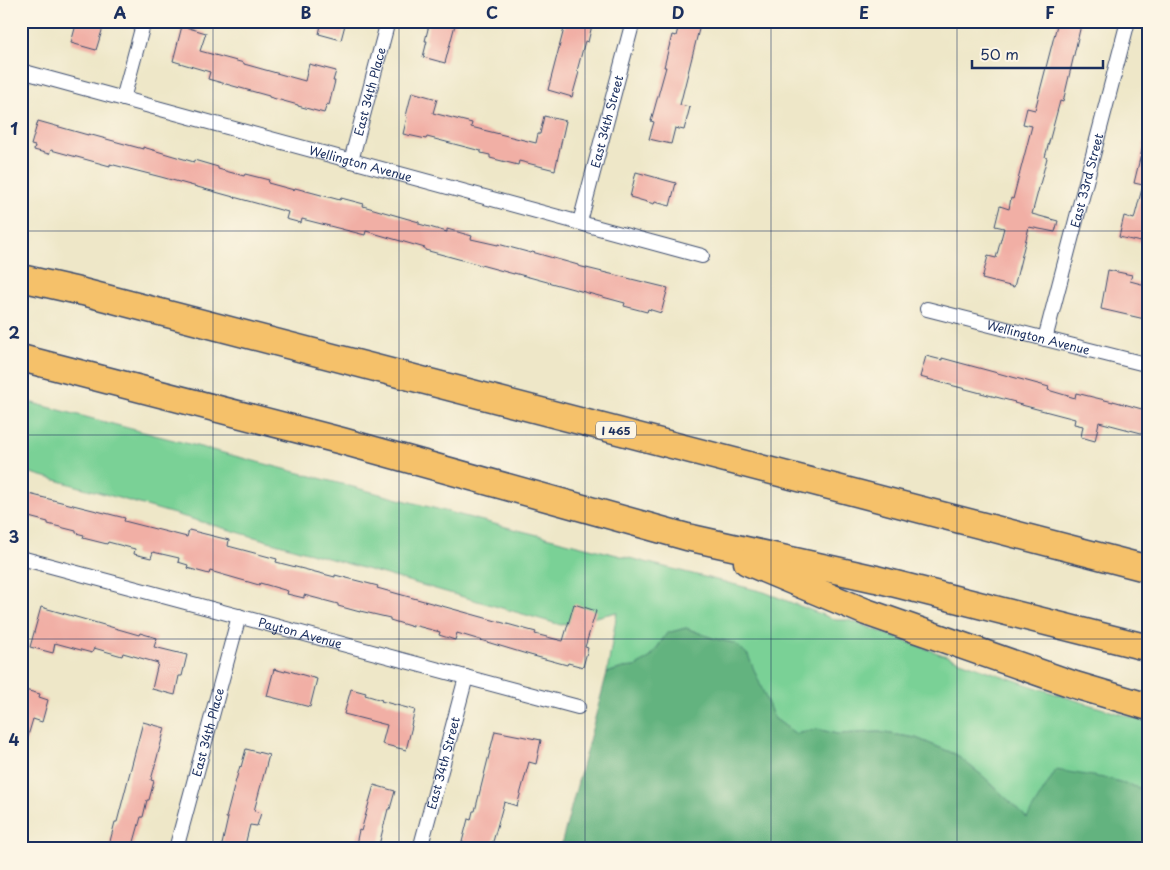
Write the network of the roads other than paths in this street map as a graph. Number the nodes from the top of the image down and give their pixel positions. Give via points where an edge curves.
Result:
1 (144, 21) edge
2 (388, 21) edge
3 (633, 21) edge
4 (1128, 21) edge
5 (21, 71) edge
6 (123, 99) junction
7 (351, 161) junction
8 (580, 222) junction
9 (702, 256) dead end
10 (21, 278) edge
11 (927, 309) dead end
12 (1045, 339) junction
13 (21, 358) edge
14 (1149, 365) edge
15 (687, 537) junction
16 (21, 558) edge
17 (1149, 569) edge
18 (239, 616) junction
19 (1149, 648) edge
20 (466, 677) junction
21 (578, 707) dead end
22 (1149, 707) edge
23 (176, 849) edge
24 (420, 849) edge

1 - 6 street
2 - 7 street, East 34th Place
3 - 8 street, East 34th Street
4 - 12 street, East 33rd Street
5 - 6 street, Wellington Avenue
6 - 7 street, Wellington Avenue
7 - 8 street, Wellington Avenue
8 - 9 street, Wellington Avenue
10 - 17 highway, I 465
11 - 12 street, Wellington Avenue
12 - 14 street, Wellington Avenue
13 - 15 highway via 342,441
15 - 19 highway via 876,579
15 - 22 highway via 866,612 1075,685
16 - 18 street, Payton Avenue
18 - 20 street, Payton Avenue
18 - 23 street, East 34th Place
20 - 21 street, Payton Avenue
20 - 24 street, East 34th Street

